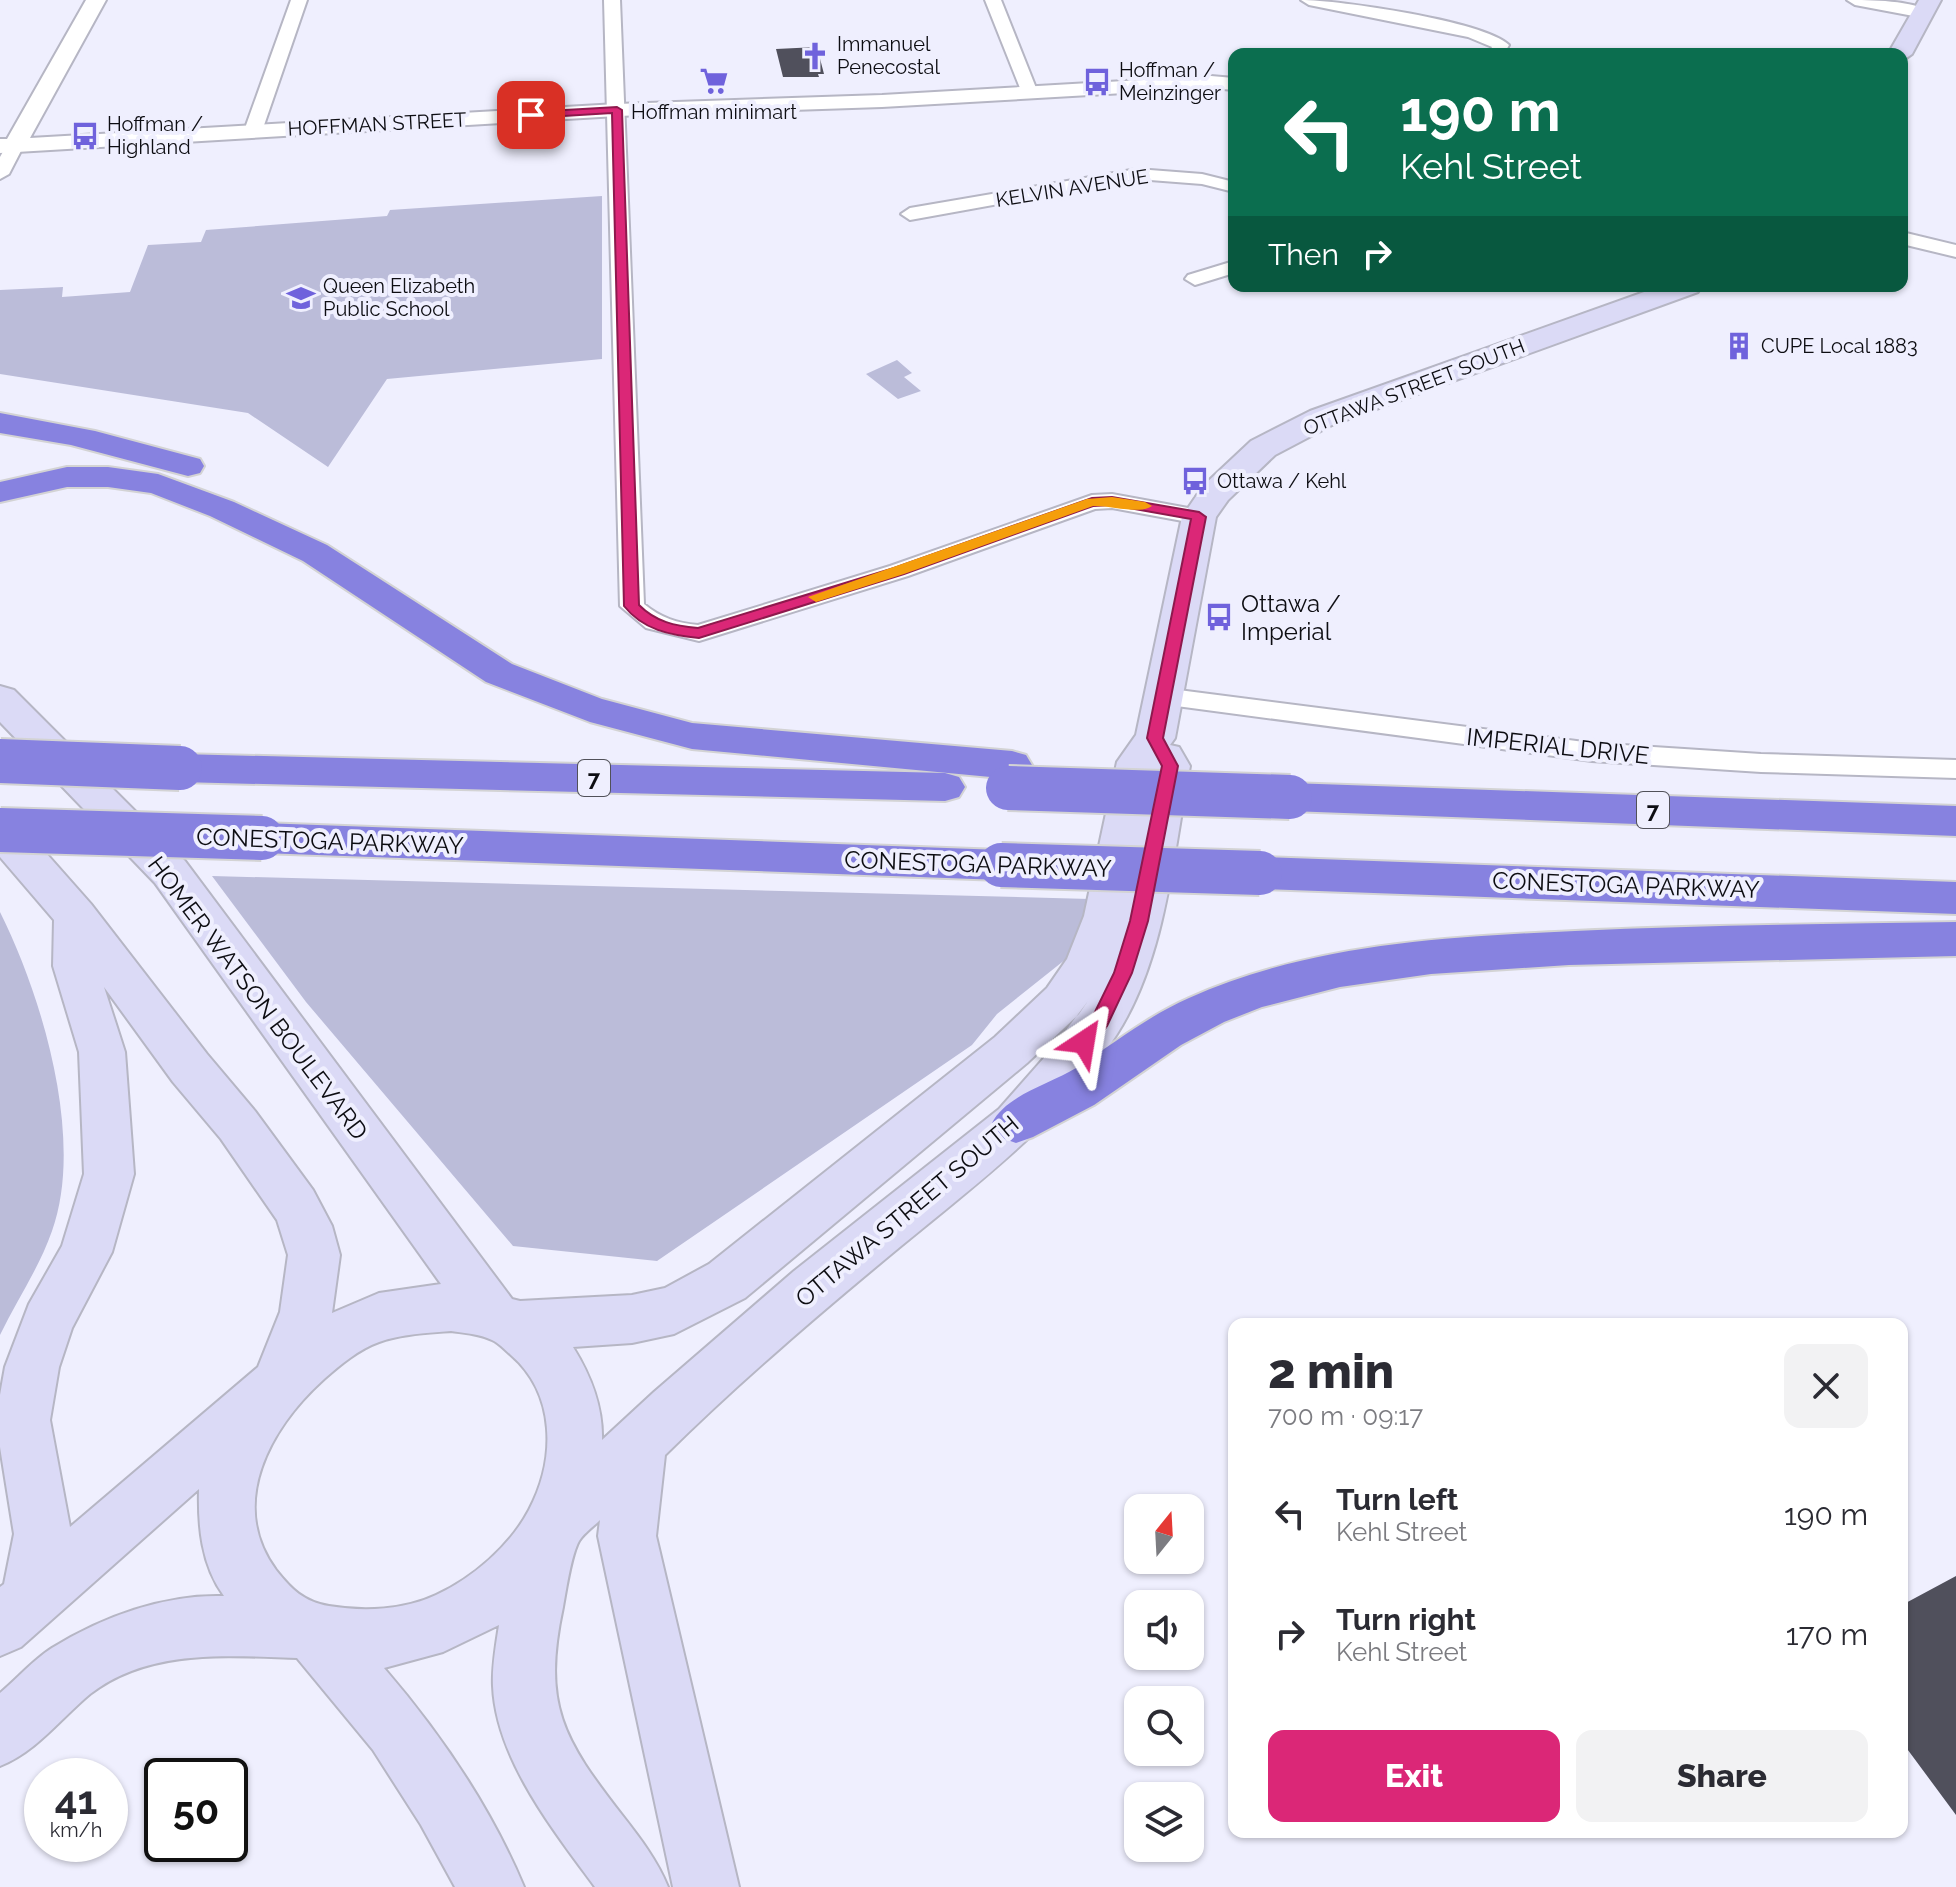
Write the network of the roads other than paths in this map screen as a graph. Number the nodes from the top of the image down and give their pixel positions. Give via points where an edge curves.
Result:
1 (96, 0) edge
2 (299, 0) edge
3 (612, 0) edge
4 (993, 0) edge
5 (1309, 0) edge
6 (1855, 0) edge
7 (1927, 6) edge
8 (1499, 48) edge
9 (1903, 48) edge
10 (1228, 83) edge
11 (1030, 93) junction
12 (617, 110) junction
13 (253, 131) junction
14 (8, 146) edge
15 (0, 174) edge
16 (1228, 186) edge
17 (910, 214) dead end
18 (1908, 239) edge
19 (1956, 251) edge
20 (1228, 269) edge
21 (1195, 279) dead end
22 (1671, 292) edge
23 (0, 423) edge
24 (0, 492) edge
25 (1199, 517) junction
26 (315, 553) junction
27 (0, 699) edge
28 (1159, 718) junction
29 (0, 761) edge
30 (1956, 769) edge
31 (1010, 776) junction
32 (1956, 821) edge
33 (0, 830) edge
34 (96, 833) junction
35 (0, 847) edge
36 (1956, 898) edge
37 (76, 916) junction
38 (1956, 939) edge
39 (1016, 1123) junction
40 (505, 1321) junction
41 (278, 1384) junction
42 (639, 1443) junction
43 (553, 1526) junction
44 (15, 1613) edge
45 (307, 1631) junction
46 (0, 1735) edge
47 (491, 1887) edge
48 (635, 1887) edge
49 (706, 1887) edge

1 - 14 street
2 - 13 street
3 - 12 street
4 - 11 street
5 - 8 street via 1472,33
6 - 7 street
7 - 9 main road
10 - 11 street, HOFFMAN STREET
11 - 12 street, HOFFMAN STREET
12 - 13 street, HOFFMAN STREET
12 - 25 street via 632,606 644,619 672,631 699,633 899,571 1092,502
13 - 14 street, HOFFMAN STREET
14 - 15 street
16 - 17 street, KELVIN AVENUE via 1137,174
18 - 19 street
20 - 21 street
22 - 25 main road, OTTAWA STREET SOUTH via 1321,418 1263,448 1221,486
23 - 26 highway via 125,447 189,467 274,516
24 - 26 highway via 67,477 158,484
25 - 28 main road, OTTAWA STREET SOUTH
26 - 31 highway via 499,673 590,709 692,736
27 - 40 main road, HOMER WATSON BOULEVARD via 170,872
28 - 30 street, IMPERIAL DRIVE via 1761,763
28 - 39 main road, OTTAWA STREET SOUTH via 1170,766 1139,921 1123,973 1101,1021
28 - 40 main road, OTTAWA STREET SOUTH via 1137,762 1106,916 1087,966 1063,1001 1011,1050 727,1281 674,1310 632,1319
29 - 31 highway, 7, bridge via 180,768
31 - 32 highway, 7, bridge via 1284,789 1351,799
33 - 34 highway, CONESTOGA PARKWAY, bridge
33 - 37 main road
34 - 35 highway, bridge
34 - 36 highway, CONESTOGA PARKWAY, bridge
37 - 41 main road via 238,1125 307,1226 314,1255 306,1312
37 - 44 main road via 75,966 102,1052 109,1174 86,1252 48,1321 32,1367 23,1420 43,1534
38 - 39 highway via 1518,950 1405,958 1322,973 1206,1010
39 - 42 main road, OTTAWA STREET SOUTH via 812,1288
40 - 41 main road via 451,1307 405,1311 359,1325 316,1350
40 - 43 main road via 548,1352 569,1387 578,1431 573,1478
41 - 44 main road
41 - 45 main road via 253,1418 236,1455 226,1524 233,1556 248,1586 269,1609
42 - 43 main road, OTTAWA STREET SOUTH
42 - 49 main road via 627,1536
43 - 45 main road via 529,1561 496,1592 437,1626 372,1641
43 - 48 main road via 526,1636 525,1702 546,1760
45 - 46 main road via 203,1625 127,1641 71,1671
45 - 47 main road via 395,1728

